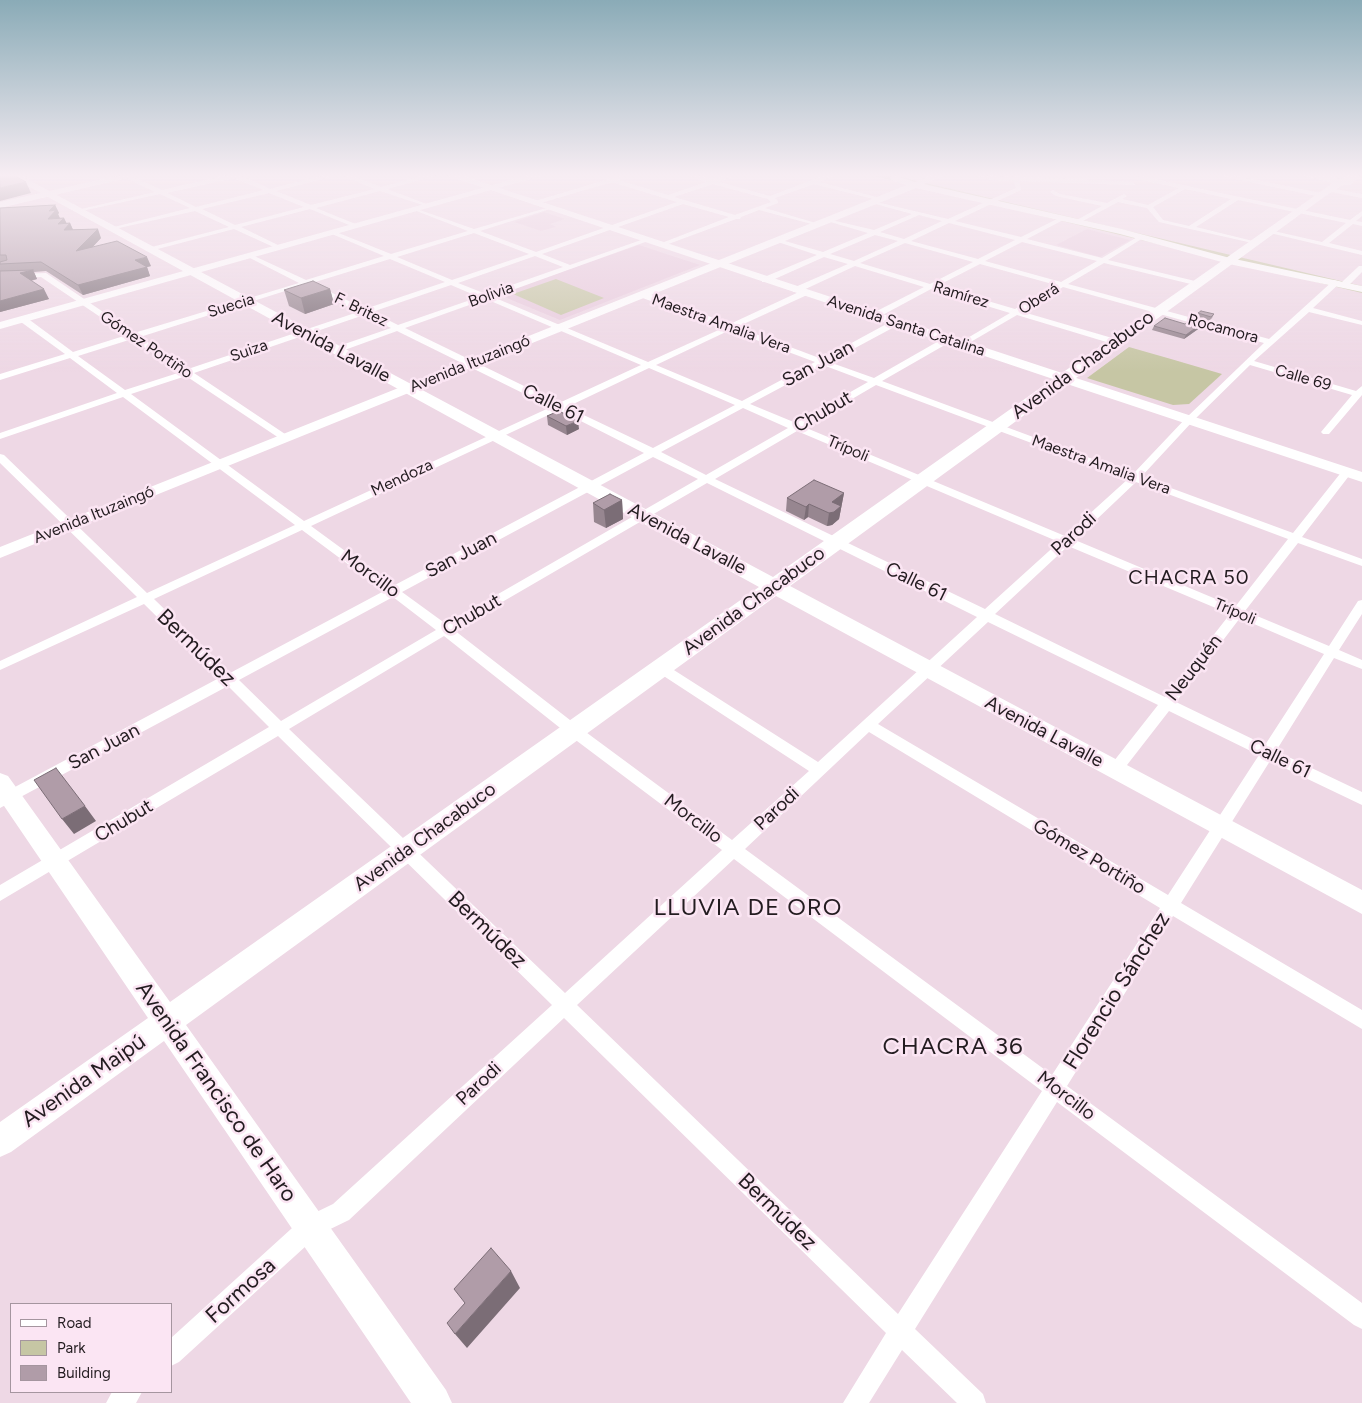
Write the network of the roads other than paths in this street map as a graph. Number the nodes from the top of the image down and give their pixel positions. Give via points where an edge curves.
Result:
1 (133, 240) edge
2 (186, 240) edge
3 (264, 240) edge
4 (307, 240) edge
5 (352, 240) edge
6 (442, 240) edge
7 (500, 240) edge
8 (574, 240) edge
9 (645, 240) edge
10 (647, 240) edge
11 (674, 240) edge
12 (777, 240) edge
13 (780, 240) edge
14 (856, 240) edge
15 (1021, 240) edge
16 (1024, 240) edge
17 (1135, 240) edge
18 (1155, 240) edge
19 (1248, 240) edge
20 (1308, 240) edge
21 (1328, 240) edge
22 (904, 241) joint
23 (1255, 242) joint
24 (1324, 244) junction
25 (661, 245) junction
26 (280, 248) junction
27 (150, 250) junction
28 (1362, 253) edge
29 (536, 254) junction
30 (824, 254) junction
31 (250, 256) junction
32 (390, 256) junction
33 (1231, 259) junction
34 (1102, 260) junction
35 (979, 262) junction
36 (854, 263) junction
37 (718, 264) junction
38 (570, 267) junction
39 (1362, 268) edge
40 (192, 272) junction
41 (0, 277) edge
42 (765, 280) junction
43 (452, 282) junction
44 (305, 283) junction
45 (1196, 284) junction
46 (1341, 284) junction
47 (1062, 285) junction
48 (932, 286) junction
49 (1362, 289) edge
50 (800, 291) junction
51 (643, 295) junction
52 (485, 296) junction
53 (246, 301) junction
54 (84, 303) junction
55 (1307, 309) junction
56 (1158, 311) junction
57 (365, 312) junction
58 (1017, 312) junction
59 (874, 316) junction
60 (24, 320) junction
61 (896, 323) junction
62 (1362, 323) edge
63 (0, 326) edge
64 (729, 327) junction
65 (397, 328) junction
66 (560, 328) junction
67 (304, 332) junction
68 (133, 336) junction
69 (948, 340) junction
70 (1116, 342) junction
71 (1270, 342) junction
72 (962, 345) junction
73 (336, 350) junction
74 (72, 355) junction
75 (823, 362) junction
76 (1248, 362) junction
77 (471, 364) junction
78 (647, 365) junction
79 (187, 373) junction
80 (0, 377) edge
81 (1064, 378) junction
82 (875, 381) junction
83 (408, 389) junction
84 (124, 394) junction
85 (1358, 396) edge
86 (742, 405) junction
87 (557, 406) junction
88 (1189, 420) junction
89 (796, 427) junction
90 (997, 427) junction
91 (1326, 432) dead end
92 (494, 435) junction
93 (0, 436) edge
94 (286, 438) junction
95 (653, 453) junction
96 (0, 457) edge
97 (221, 465) junction
98 (1347, 472) junction
99 (1362, 477) edge
100 (1135, 478) junction
101 (706, 479) junction
102 (922, 480) junction
103 (589, 486) junction
104 (642, 515) junction
105 (70, 525) junction
106 (302, 525) junction
107 (1296, 538) junction
108 (1067, 541) junction
109 (836, 542) junction
110 (0, 553) edge
111 (1362, 563) edge
112 (774, 586) junction
113 (393, 592) junction
114 (145, 598) junction
115 (1362, 604) edge
116 (1237, 613) junction
117 (986, 616) junction
118 (446, 630) junction
119 (1331, 652) junction
120 (1362, 665) edge
121 (0, 666) edge
122 (661, 668) junction
123 (928, 669) junction
124 (230, 680) junction
125 (1166, 704) junction
126 (868, 725) junction
127 (279, 728) junction
128 (574, 730) junction
129 (1268, 753) junction
130 (819, 770) junction
131 (1115, 770) junction
132 (3, 793) edge
133 (1362, 799) edge
134 (1221, 827) junction
135 (734, 849) junction
136 (406, 851) junction
137 (55, 862) junction
138 (0, 894) edge
139 (1362, 904) edge
140 (1171, 906) junction
141 (565, 1006) junction
142 (1362, 1020) edge
143 (168, 1022) junction
144 (1055, 1088) junction
145 (0, 1141) edge
146 (310, 1227) junction
147 (1362, 1317) edge
148 (900, 1332) junction
149 (172, 1353) edge
150 (129, 1393) edge
151 (118, 1403) edge
152 (433, 1403) edge
153 (855, 1403) edge
154 (974, 1403) edge

1 - 27 main road, Avenida Lavalle
2 - 27 street
3 - 26 street
4 - 26 main road
5 - 32 street, Trípoli
6 - 32 street, Suecia
7 - 29 street
8 - 29 street, Suiza
9 - 38 street, Bolivia
10 - 25 main road, Avenida Santa Catalina
11 - 25 street
12 - 37 main road, Avenida Ituzaingó
13 - 30 street, Ramírez
14 - 30 street
15 - 35 street
16 - 34 street
17 - 34 street, Oberá
18 - 33 main road
19 - 23 street
20 - 24 street
21 - 24 street
22 - 35 street, Rocamora
22 - 36 street, Mendoza
23 - 33 main road, Avenida Chacabuco
24 - 28 street
25 - 37 main road, Avenida Santa Catalina
26 - 31 main road
27 - 40 main road, Avenida Lavalle
29 - 38 street
29 - 43 street, Suiza
30 - 36 street, Ramírez
30 - 42 street
31 - 40 main road
31 - 44 street, F. Britez
32 - 43 street, Trípoli
32 - 44 street, Suecia
33 - 45 main road, Avenida Chacabuco
33 - 46 main road
34 - 45 street
34 - 47 street, Oberá
35 - 47 street, Rocamora
35 - 48 street
36 - 48 street, Ramírez
36 - 50 street, Mendoza
37 - 42 main road, Avenida Santa Catalina
37 - 51 main road, Avenida Ituzaingó
38 - 52 street, Bolivia
39 - 46 street
40 - 53 main road, Avenida Lavalle
40 - 54 main road
41 - 54 street, Gómez Portiño via 43,275
42 - 50 main road, Avenida Santa Catalina
43 - 52 street, Trípoli
43 - 57 street, Suiza
44 - 53 street, Suecia
44 - 57 street, F. Britez
45 - 56 main road, Avenida Chacabuco
46 - 49 main road
46 - 55 street, Parodi
47 - 56 street, Rocamora
47 - 58 street, Oberá
48 - 58 street, Ramírez
48 - 59 street
50 - 59 main road, Avenida Santa Catalina
50 - 64 street, Mendoza
51 - 64 street, Maestra Amalia Vera
51 - 66 main road, Avenida Ituzaingó
52 - 65 street, Bolivia
52 - 66 street, Trípoli
53 - 67 main road, Avenida Lavalle
53 - 68 street, Suecia
54 - 60 main road
54 - 68 street, Gómez Portiño
55 - 62 street
55 - 71 street, Parodi
56 - 70 main road, Avenida Chacabuco
56 - 71 street, Rocamora
57 - 65 street, F. Britez
57 - 67 street, Suiza
58 - 70 street, Ramírez
58 - 72 street, Oberá
59 - 61 main road, Avenida Santa Catalina
60 - 63 main road
60 - 74 street, Morcillo
61 - 69 main road, Avenida Santa Catalina
61 - 75 street, San Juan
64 - 75 street, Maestra Amalia Vera
64 - 78 street, Mendoza
65 - 73 street, Bolivia
65 - 77 street, F. Britez
66 - 77 main road, Avenida Ituzaingó
66 - 78 street, Trípoli
67 - 73 main road, Avenida Lavalle
67 - 79 street, Suiza
68 - 74 street, Suecia
68 - 79 street, Gómez Portiño
69 - 72 main road, Avenida Santa Catalina
69 - 82 street, Chubut
70 - 81 main road, Avenida Chacabuco
71 - 76 street, Parodi
72 - 81 main road, Avenida Santa Catalina
73 - 83 main road, Avenida Lavalle
74 - 80 street, Suecia
74 - 84 street, Morcillo
75 - 82 street, Maestra Amalia Vera
75 - 86 street, San Juan
76 - 85 street, Calle 69
76 - 88 street, Parodi
77 - 83 main road, Avenida Ituzaingó
77 - 87 street, Calle 61
78 - 86 street, Trípoli
78 - 87 street, Mendoza
79 - 84 street, Suiza
79 - 94 street, Gómez Portiño
81 - 88 main road, Avenida Santa Catalina
81 - 90 main road, Avenida Chacabuco
82 - 89 street, Chubut
82 - 90 street, Maestra Amalia Vera
83 - 92 main road, Avenida Lavalle
83 - 94 main road, Avenida Ituzaingó
84 - 93 street, Suiza
84 - 97 street, Morcillo
85 - 91 street
86 - 89 street, Trípoli
86 - 95 street, San Juan
87 - 92 street, Mendoza
87 - 95 street, Calle 61
88 - 98 main road, Avenida Santa Catalina
88 - 100 street, Parodi
89 - 101 street, Chubut
89 - 102 street, Trípoli
90 - 100 street, Maestra Amalia Vera
90 - 102 main road, Avenida Chacabuco
92 - 103 main road, Avenida Lavalle
92 - 106 street, Mendoza
94 - 97 main road, Avenida Ituzaingó
95 - 101 street, Calle 61
95 - 103 street, San Juan
96 - 105 street, Bermúdez
97 - 105 main road, Avenida Ituzaingó
97 - 106 street, Morcillo
98 - 99 main road, Avenida Santa Catalina
98 - 107 street, Neuquén
100 - 107 street, Maestra Amalia Vera
100 - 108 street, Parodi
101 - 104 street, Chubut
101 - 109 street, Calle 61
102 - 108 street, Trípoli
102 - 109 main road, Avenida Chacabuco
103 - 104 main road, Avenida Lavalle
103 - 113 street, San Juan
104 - 112 main road, Avenida Lavalle
104 - 118 street, Chubut
105 - 110 main road, Avenida Ituzaingó
105 - 114 street, Bermúdez
106 - 113 street, Morcillo
106 - 114 street, Mendoza
107 - 111 street, Maestra Amalia Vera
107 - 116 street, Neuquén
108 - 116 street, Trípoli
108 - 117 street, Parodi
109 - 112 main road, Avenida Chacabuco
109 - 117 street, Calle 61
112 - 122 main road, Avenida Chacabuco
112 - 123 main road, Avenida Lavalle
113 - 118 street, Morcillo
113 - 124 street, San Juan
114 - 121 street, Mendoza
114 - 124 street, Bermúdez
115 - 119 street, Florencio Sánchez
116 - 119 street, Trípoli
116 - 125 street, Neuquén
117 - 123 street, Parodi
117 - 125 street, Calle 61
118 - 127 street, Chubut
118 - 128 street, Morcillo
119 - 120 street, Trípoli
119 - 129 street, Florencio Sánchez
122 - 128 main road, Avenida Chacabuco
122 - 130 street
123 - 126 street, Parodi
123 - 131 main road, Avenida Lavalle
124 - 127 street, Bermúdez
124 - 132 street, San Juan
125 - 129 street, Calle 61
125 - 131 street, Neuquén
126 - 130 street, Parodi
126 - 140 street, Gómez Portiño
127 - 136 street, Bermúdez
127 - 137 street, Chubut
128 - 135 street, Morcillo
128 - 136 main road, Avenida Chacabuco
129 - 133 street, Calle 61
129 - 134 street, Florencio Sánchez
130 - 135 street, Parodi
131 - 134 main road, Avenida Lavalle
132 - 137 main road, Avenida Francisco de Haro
134 - 139 main road, Avenida Lavalle
134 - 140 street, Florencio Sánchez
135 - 141 street, Parodi
135 - 144 street, Morcillo
136 - 141 street, Bermúdez
136 - 143 main road, Avenida Chacabuco
137 - 138 street, Chubut
137 - 143 main road, Avenida Francisco de Haro
140 - 142 street, Gómez Portiño
140 - 144 street, Florencio Sánchez
141 - 146 street, Parodi via 341,1212
141 - 148 street, Bermúdez
143 - 145 main road, Avenida Maipú
143 - 146 main road, Avenida Francisco de Haro
144 - 147 street, Morcillo
144 - 148 street, Florencio Sánchez
146 - 149 street, Formosa
146 - 152 main road, Avenida Francisco de Haro
148 - 153 street, Florencio Sánchez
148 - 154 street, Bermúdez
150 - 151 street

